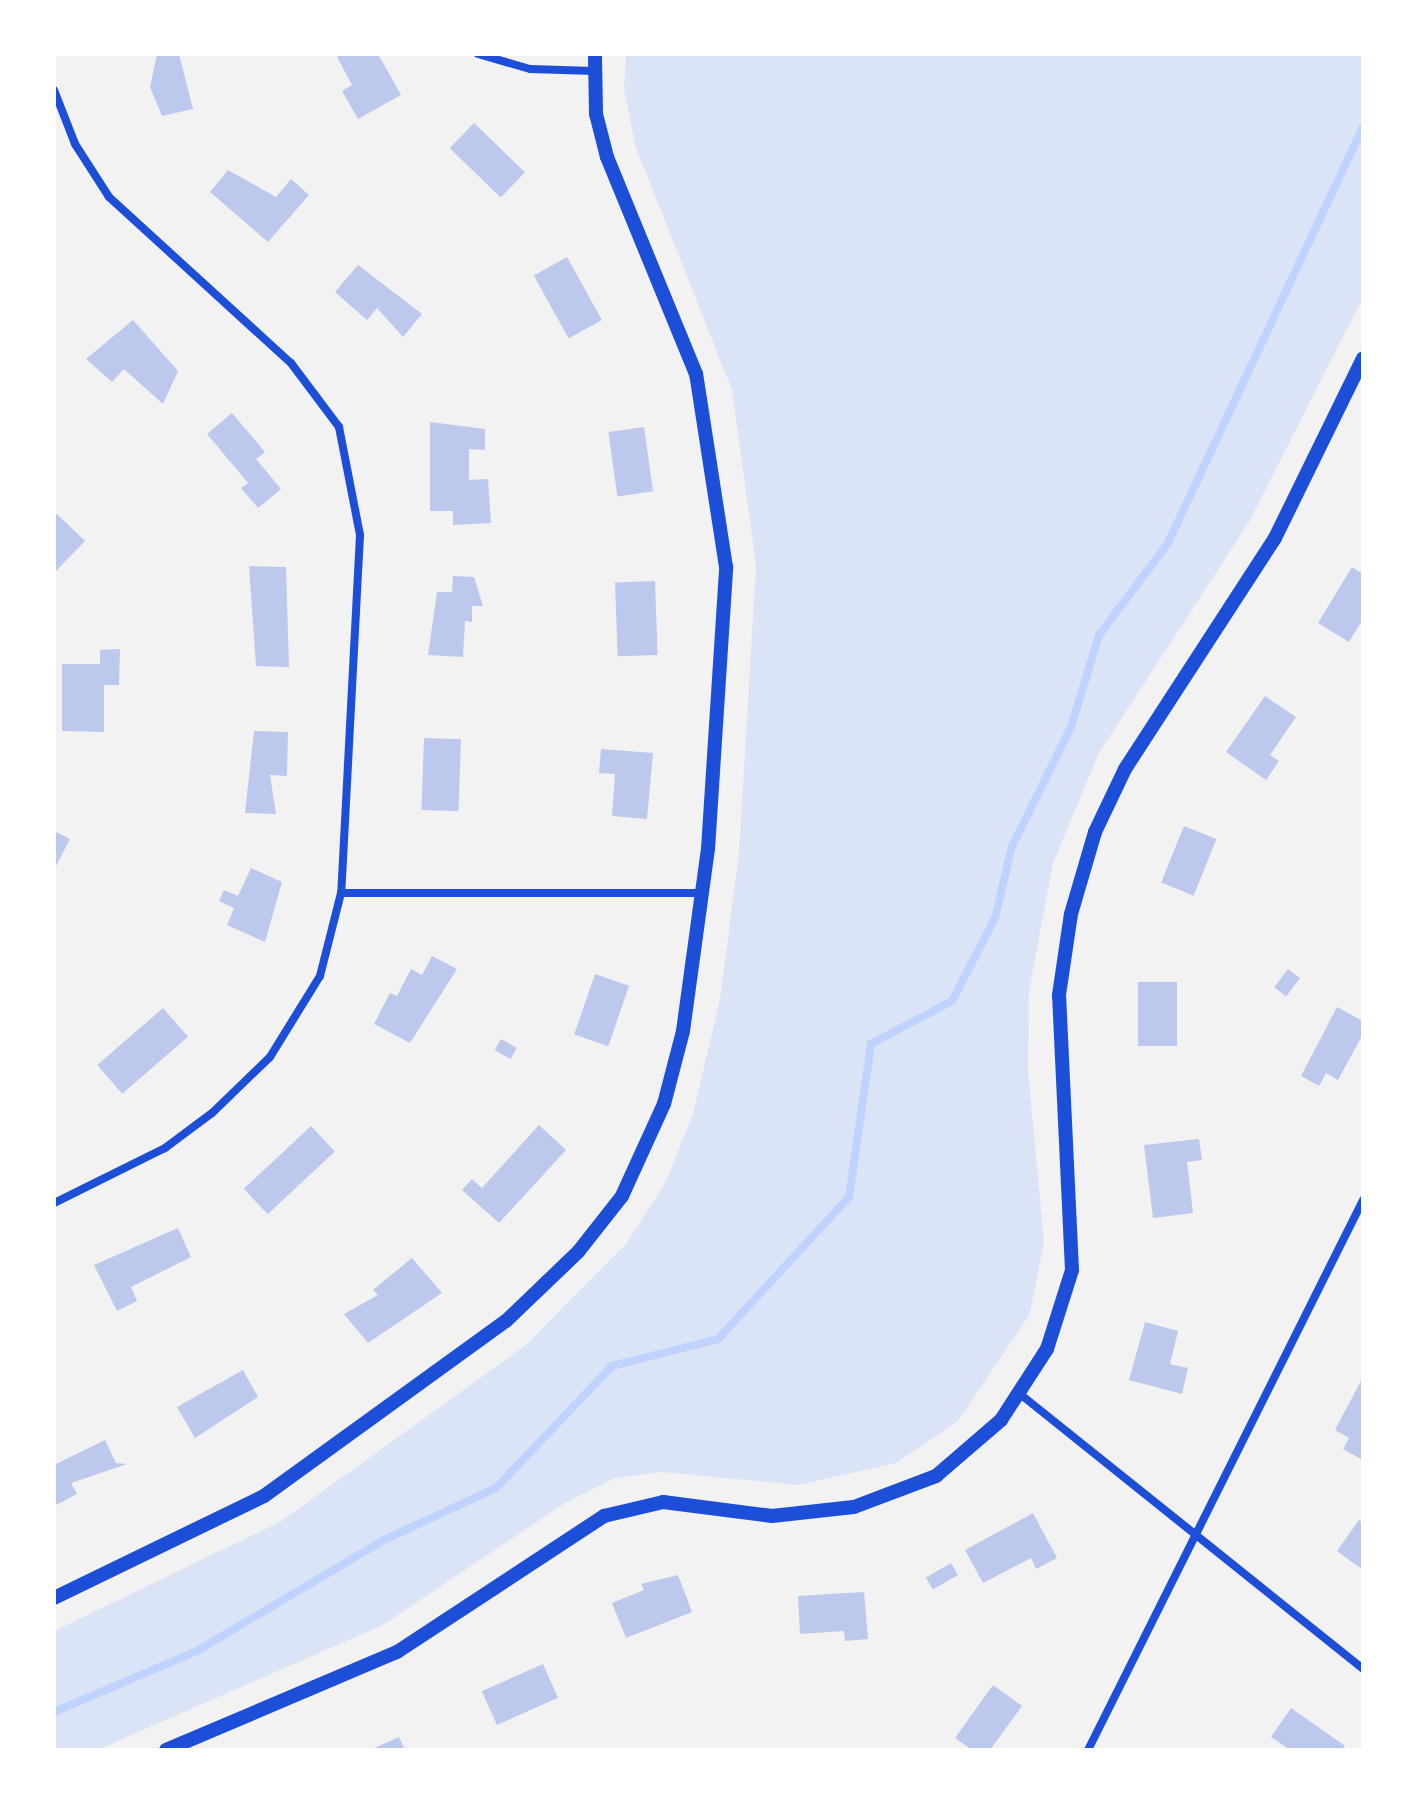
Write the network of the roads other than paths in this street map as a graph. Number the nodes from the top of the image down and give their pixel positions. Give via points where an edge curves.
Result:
1 (478, 54) edge
2 (595, 54) edge
3 (594, 71) junction
4 (54, 90) edge
5 (57, 109) edge
6 (1363, 358) edge
7 (341, 893) junction
8 (702, 893) junction
9 (1363, 1200) edge
10 (54, 1203) edge
11 (1020, 1394) junction
12 (1193, 1536) junction
13 (54, 1598) edge
14 (1363, 1669) edge
15 (166, 1750) edge
16 (1088, 1750) edge

1 - 3 street via 530,69
2 - 3 street
3 - 8 street via 596,114 616,183 696,374 721,518 720,730
4 - 5 street
5 - 7 street via 109,197 291,363 339,427 360,535
6 - 11 street via 1275,538 1125,769 1087,858 1064,957 1058,1020 1072,1270 1058,1325
7 - 8 street
7 - 10 street via 320,976 270,1057 165,1148
8 - 13 street via 683,1031 664,1104 622,1196 578,1252 506,1321 339,1448 225,1518
9 - 12 street
11 - 12 street
11 - 15 street via 958,1462 882,1500 772,1516 663,1502 604,1516 409,1645
12 - 14 street
12 - 16 street

